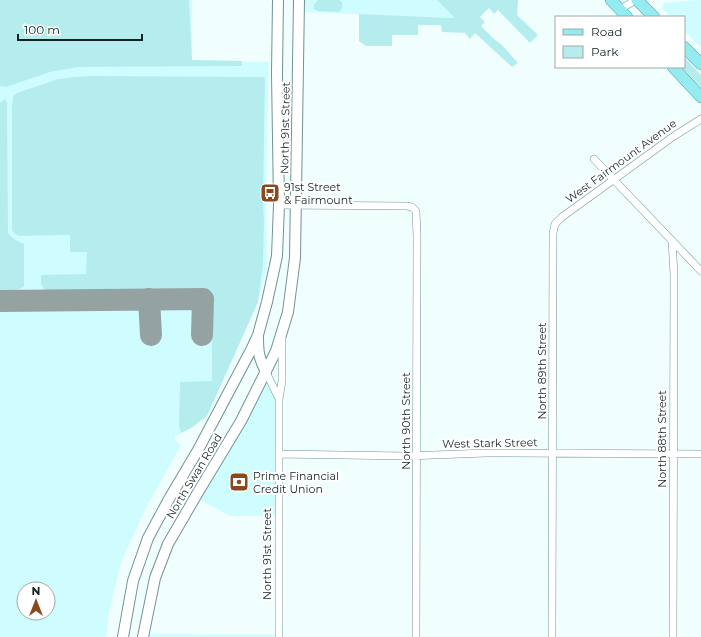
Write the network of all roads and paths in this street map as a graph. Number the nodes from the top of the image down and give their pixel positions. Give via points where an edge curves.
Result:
1 (278, 0) edge
2 (299, 0) edge
3 (611, 0) edge
4 (636, 0) edge
5 (624, 13) edge
6 (653, 16) edge
7 (685, 48) edge
8 (701, 64) edge
9 (674, 68) edge
10 (701, 97) edge
11 (701, 118) edge
12 (594, 159) dead end
13 (614, 180) junction
14 (279, 205) junction
15 (296, 205) junction
16 (555, 224) joint
17 (672, 241) junction
18 (701, 271) edge
19 (282, 332) junction
20 (258, 335) junction
21 (266, 372) junction
22 (279, 399) junction
23 (553, 453) junction
24 (279, 454) junction
25 (673, 454) junction
26 (701, 454) edge
27 (417, 455) junction
28 (123, 637) edge
29 (143, 637) edge
30 (278, 637) edge
31 (416, 637) edge
32 (552, 637) edge
33 (673, 637) edge

1 - 14 main road, North 91st Street
2 - 15 main road, North 91st Street
3 - 5 main road
4 - 5 street
4 - 6 main road
7 - 8 main road
9 - 10 main road
11 - 13 street, West Fairmount Avenue
12 - 13 street
13 - 16 street, West Fairmount Avenue
13 - 17 street
14 - 15 street
14 - 20 main road, North 91st Street via 277,256
15 - 19 main road, North 91st Street via 295,258 288,312
15 - 27 street, North 90th Street via 407,206 416,211
16 - 23 street, North 89th Street
17 - 18 street
17 - 25 street, North 88th Street
19 - 21 main road, North Swan Road
19 - 22 street, North 91st Street via 282,381
20 - 21 main road via 260,360
20 - 28 main road, North Swan Road via 198,450 148,538 133,581
21 - 22 street, North 91st Street
21 - 29 main road, North Swan Road via 241,421 168,544 155,578
22 - 24 street, North 91st Street
23 - 25 street, West Stark Street
23 - 27 street, West Stark Street
23 - 32 street, North 89th Street
24 - 27 street, West Stark Street
24 - 30 street, North 91st Street
25 - 26 street, West Stark Street
25 - 33 street, North 88th Street
27 - 31 street, North 90th Street

